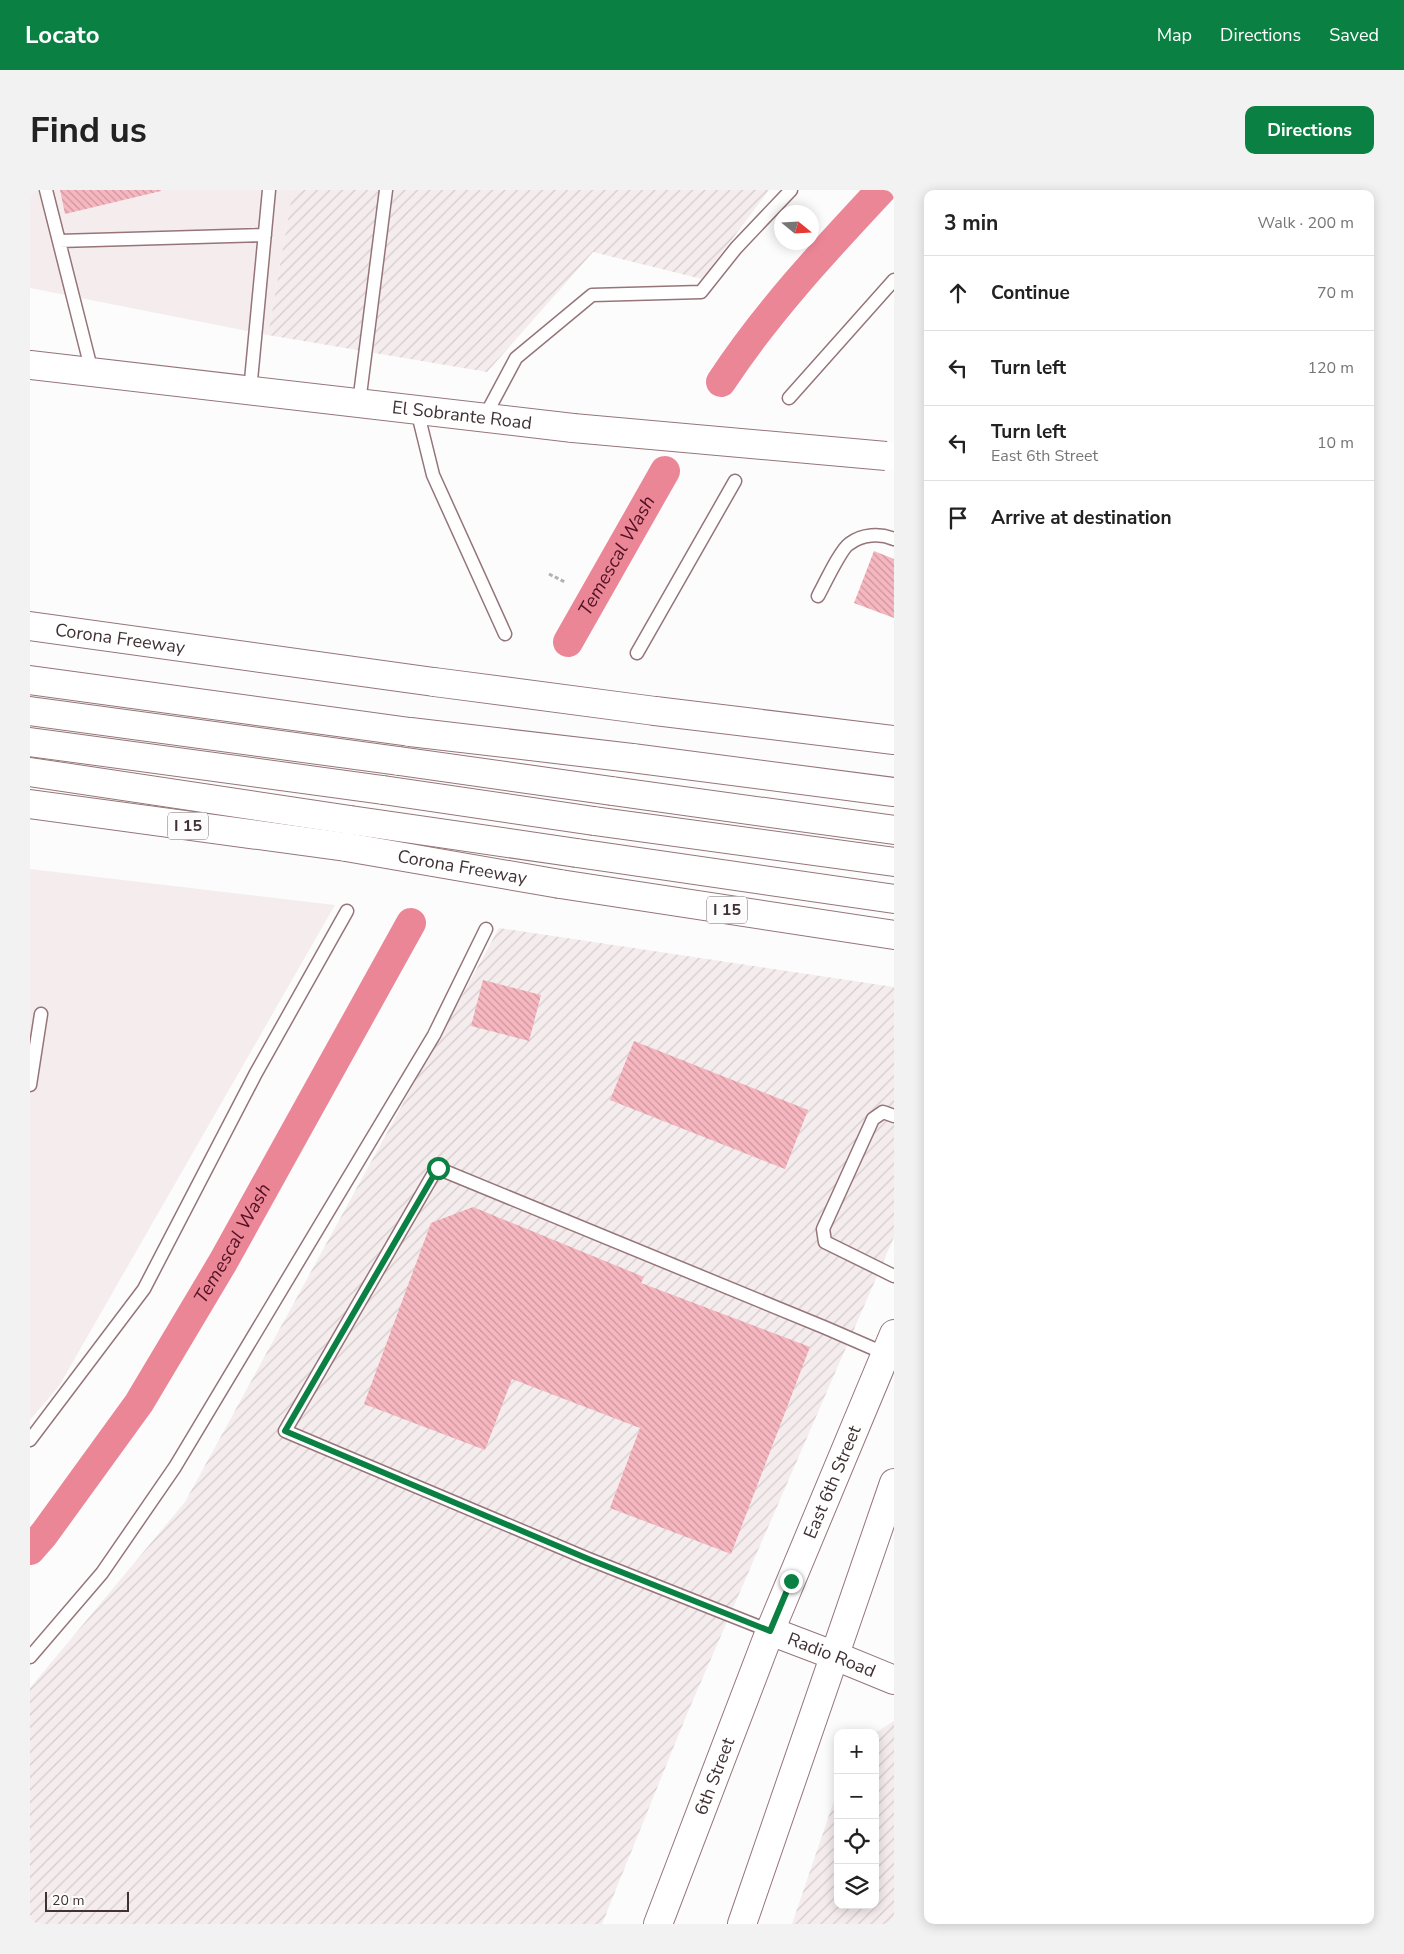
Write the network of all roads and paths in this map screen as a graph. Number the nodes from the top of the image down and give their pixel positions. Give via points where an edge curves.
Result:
1 (46, 190) edge
2 (269, 190) edge
3 (386, 190) edge
4 (791, 190) edge
5 (265, 235) junction
6 (59, 241) junction
7 (894, 280) edge
8 (30, 365) edge
9 (92, 372) junction
10 (250, 391) junction
11 (789, 398) dead end
12 (359, 403) junction
13 (416, 410) junction
14 (484, 418) junction
15 (890, 457) edge
16 (735, 481) dead end
17 (894, 540) edge
18 (549, 574) dead end
19 (565, 582) dead end
20 (818, 596) dead end
21 (30, 626) edge
22 (506, 634) dead end
23 (637, 653) dead end
24 (30, 680) edge
25 (30, 711) edge
26 (894, 740) edge
27 (30, 742) edge
28 (30, 772) edge
29 (894, 792) edge
30 (30, 804) edge
31 (894, 830) edge
32 (894, 862) edge
33 (894, 899) edge
34 (347, 911) dead end
35 (486, 929) dead end
36 (894, 935) edge
37 (41, 1014) dead end
38 (30, 1085) edge
39 (894, 1116) edge
40 (894, 1276) edge
41 (890, 1344) edge
42 (30, 1440) edge
43 (894, 1483) edge
44 (770, 1631) junction
45 (833, 1655) junction
46 (30, 1657) edge
47 (894, 1680) edge
48 (658, 1924) edge
49 (742, 1924) edge

1 - 6 lane
2 - 5 lane
3 - 12 lane
4 - 14 lane via 736,248 701,292 592,295 516,358
5 - 6 lane
5 - 10 lane
6 - 9 lane
7 - 11 lane
8 - 9 main road, El Sobrante Road
9 - 10 main road, El Sobrante Road
10 - 12 main road, El Sobrante Road
12 - 13 main road, El Sobrante Road
13 - 14 main road, El Sobrante Road
13 - 22 lane via 433,475
14 - 15 main road, El Sobrante Road, bridge
16 - 23 lane
17 - 20 lane via 885,536 866,536 847,544
18 - 19 path
21 - 26 main road, Corona Freeway, bridge via 655,712
24 - 29 main road, bridge via 410,732
25 - 31 main road, bridge
27 - 32 main road, bridge
28 - 33 main road, bridge
30 - 36 main road, Corona Freeway / I 15, bridge via 346,848
34 - 42 lane via 256,1073 144,1289
35 - 46 lane via 434,1035 175,1467 102,1573
37 - 38 lane
39 - 40 lane via 884,1112 873,1119 823,1229 825,1242
41 - 44 main road, East 6th Street
41 - 44 lane via 826,1328 438,1168 285,1431 586,1558
43 - 45 main road
44 - 45 main road, Radio Road
44 - 48 main road, 6th Street
45 - 47 main road, Radio Road
45 - 49 main road

